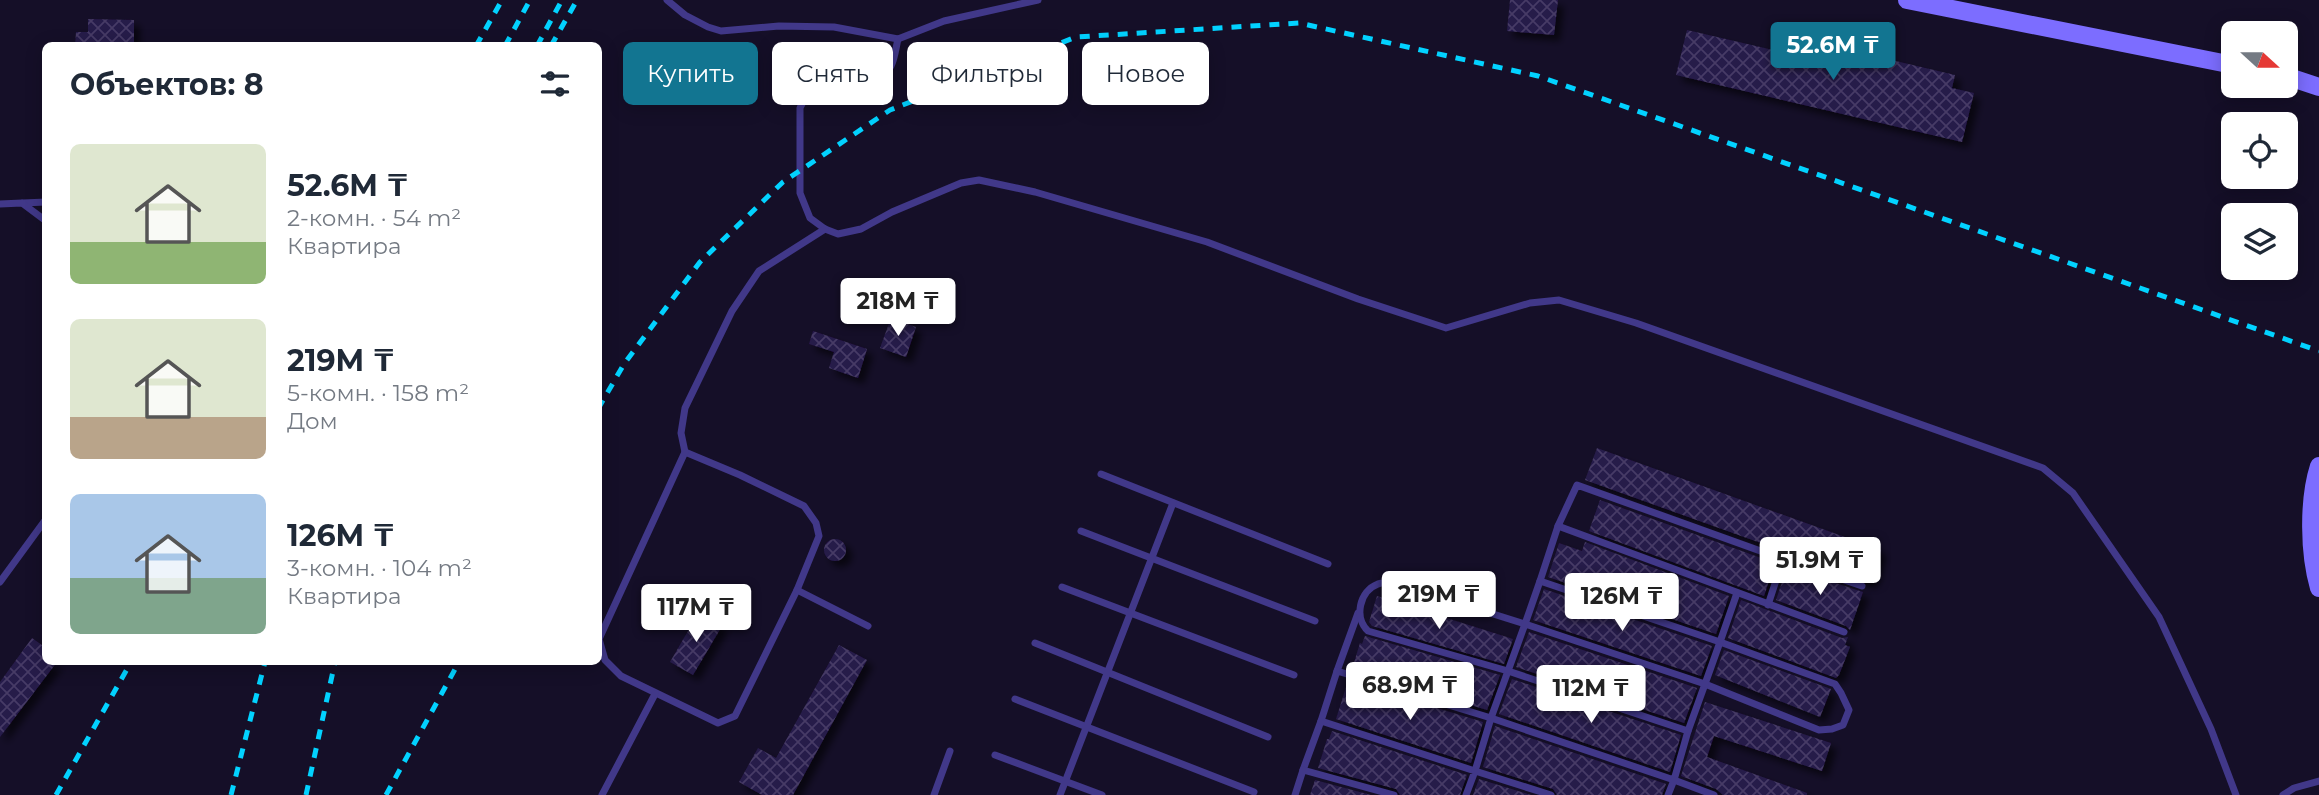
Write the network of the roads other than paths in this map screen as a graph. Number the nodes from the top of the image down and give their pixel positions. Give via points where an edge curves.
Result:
1 (667, 0) edge
2 (1038, 0) edge
3 (1907, 0) edge
4 (898, 39) junction
5 (893, 60) edge
6 (2221, 63) edge
7 (2298, 80) edge
8 (2319, 88) edge
9 (801, 105) edge
10 (42, 202) edge
11 (0, 204) edge
12 (22, 204) junction
13 (42, 218) edge
14 (824, 229) junction
15 (685, 452) junction
16 (2319, 467) edge
17 (1101, 474) dead end
18 (1173, 503) junction
19 (42, 524) edge
20 (1558, 526) junction
21 (1081, 531) dead end
22 (1152, 557) junction
23 (1783, 559) junction
24 (1328, 564) dead end
25 (1540, 581) junction
26 (0, 582) edge
27 (1861, 586) dead end
28 (1062, 587) dead end
29 (2319, 588) edge
30 (797, 590) junction
31 (1737, 593) junction
32 (1768, 605) junction
33 (1130, 613) junction
34 (1358, 613) junction
35 (1315, 621) dead end
36 (1525, 624) junction
37 (868, 626) dead end
38 (602, 632) edge
39 (1844, 632) dead end
40 (1720, 642) junction
41 (1035, 643) dead end
42 (602, 650) edge
43 (1108, 671) junction
44 (1337, 671) junction
45 (1508, 671) junction
46 (1294, 675) dead end
47 (1706, 684) junction
48 (654, 694) junction
49 (1015, 699) dead end
50 (1491, 718) junction
51 (1321, 721) junction
52 (1087, 725) junction
53 (1688, 731) junction
54 (1268, 737) dead end
55 (950, 751) dead end
56 (995, 755) dead end
57 (1303, 770) junction
58 (1475, 771) junction
59 (1066, 780) junction
60 (1674, 780) junction
61 (2319, 781) edge
62 (1254, 792) dead end
63 (602, 795) edge
64 (934, 795) edge
65 (1060, 795) edge
66 (1102, 795) edge
67 (1295, 795) edge
68 (1394, 795) edge
69 (1465, 795) edge
70 (1551, 795) edge
71 (1668, 795) edge
72 (1713, 795) edge
73 (2236, 795) edge
74 (2283, 795) edge

1 - 4 lane via 685,15 721,31 834,27
2 - 4 lane via 944,21
3 - 6 main road
4 - 5 lane
7 - 8 main road
9 - 14 lane via 800,193 810,218
10 - 12 lane
11 - 12 lane
12 - 13 lane
14 - 15 lane via 760,271 733,311 685,408 681,433
14 - 73 lane via 838,234 861,229 961,183 979,180 1207,242 1446,328 1530,303 1559,300 2043,468 2073,494 2159,617
15 - 30 lane via 804,506 819,537
15 - 38 lane
16 - 29 main road via 2312,523
17 - 18 lane
18 - 22 lane
18 - 24 lane
19 - 26 lane
20 - 23 lane via 1577,485
20 - 25 lane
20 - 31 lane
21 - 22 lane
22 - 33 lane
22 - 35 lane
23 - 27 lane
23 - 32 lane
25 - 36 lane
25 - 40 lane
28 - 33 lane
30 - 37 lane
30 - 48 lane via 735,716 719,723
31 - 32 lane
31 - 40 lane
32 - 39 lane
33 - 43 lane
33 - 46 lane
34 - 36 lane via 1367,591 1380,582 1401,584
34 - 44 lane
34 - 45 lane via 1368,631
36 - 45 lane
36 - 47 lane
40 - 47 lane
40 - 47 lane via 1835,684 1849,710 1843,725 1819,730
41 - 43 lane
42 - 48 lane via 605,660 621,676
43 - 52 lane
43 - 54 lane
44 - 50 lane
44 - 51 lane
45 - 50 lane
45 - 53 lane
47 - 53 lane
48 - 63 lane
49 - 52 lane
50 - 58 lane
50 - 60 lane
51 - 57 lane
51 - 58 lane
52 - 59 lane
52 - 62 lane
53 - 60 lane
55 - 64 lane
56 - 59 lane
57 - 67 lane
57 - 68 lane
58 - 69 lane
58 - 70 lane
59 - 65 lane
59 - 66 lane
60 - 71 lane
60 - 72 lane
61 - 74 lane

